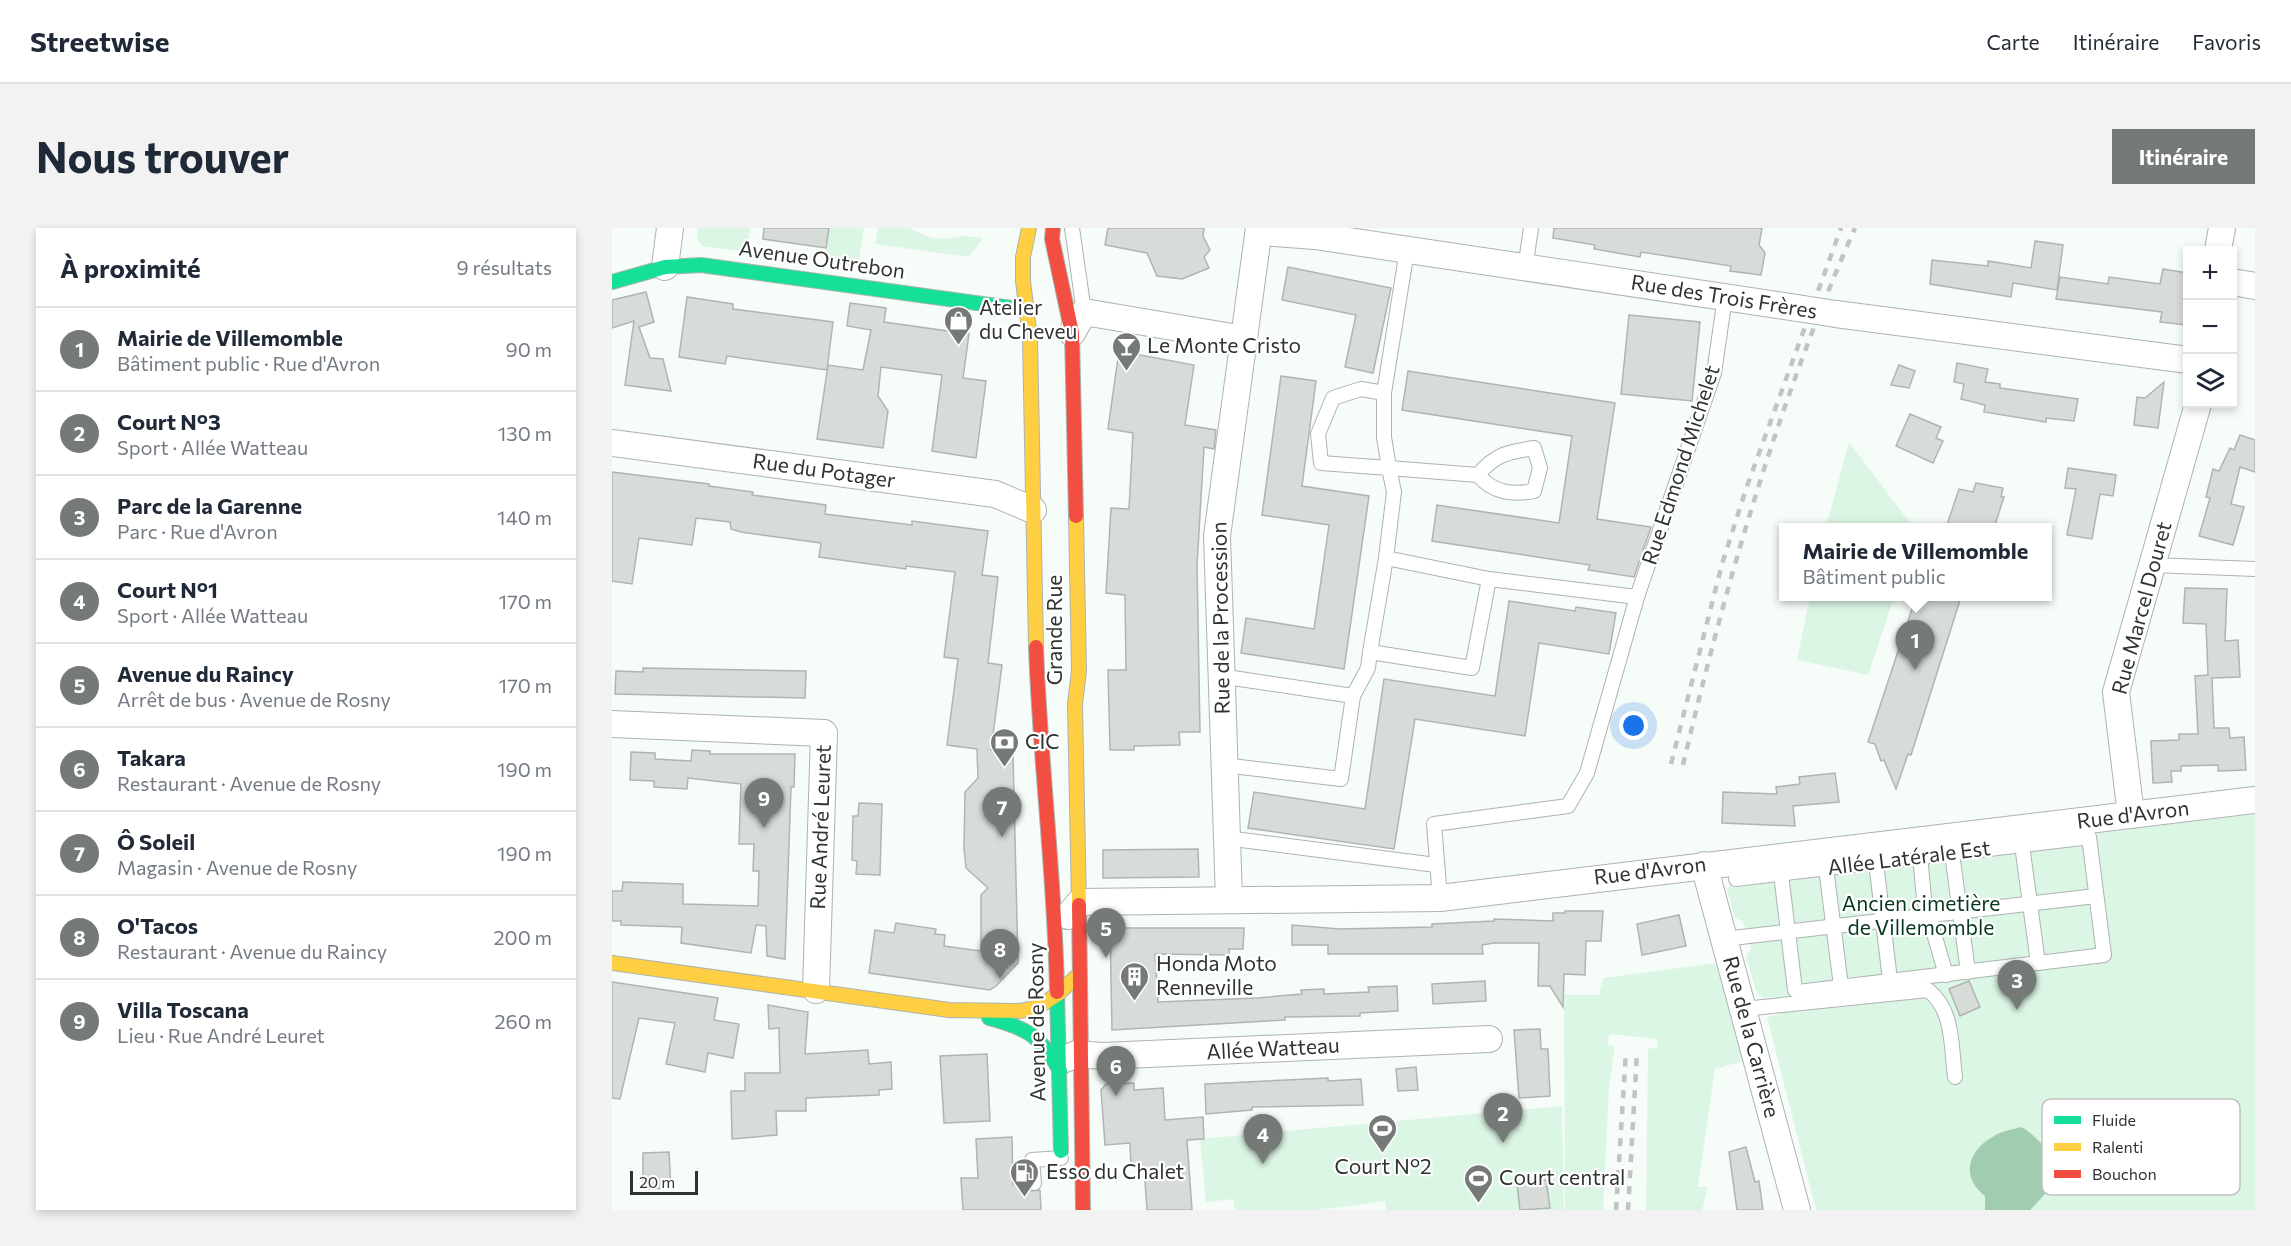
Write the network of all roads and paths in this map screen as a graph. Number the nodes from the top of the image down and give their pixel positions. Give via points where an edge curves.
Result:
1 (670, 228) edge
2 (1029, 228) edge
3 (1053, 228) edge
4 (1072, 228) edge
5 (1531, 228) edge
6 (2222, 228) edge
7 (1261, 230) edge
8 (2219, 246) edge
9 (1407, 250) junction
10 (665, 267) junction
11 (1525, 269) junction
12 (612, 282) edge
13 (2237, 283) edge
14 (2255, 286) edge
15 (1725, 297) junction
16 (1027, 310) junction
17 (1078, 323) junction
18 (1043, 334) dead end
19 (1244, 339) junction
20 (2183, 359) edge
21 (1384, 393) junction
22 (2197, 408) edge
23 (612, 443) edge
24 (1389, 468) junction
25 (1478, 475) junction
26 (1033, 510) junction
27 (1386, 558) junction
28 (2152, 565) junction
29 (2255, 569) edge
30 (1489, 579) junction
31 (1063, 581) dead end
32 (1637, 597) junction
33 (1370, 652) junction
34 (1220, 676) junction
35 (1353, 696) junction
36 (1075, 704) junction
37 (612, 723) edge
38 (1223, 765) junction
39 (2255, 800) edge
40 (2131, 815) junction
41 (1226, 838) junction
42 (2022, 845) junction
43 (1952, 853) junction
44 (1920, 855) junction
45 (1876, 862) junction
46 (1436, 865) junction
47 (1704, 865) junction
48 (1826, 868) junction
49 (1780, 873) junction
50 (1736, 879) dead end
51 (2096, 896) junction
52 (1440, 898) junction
53 (1229, 899) junction
54 (1080, 902) junction
55 (2030, 903) junction
56 (1960, 912) junction
57 (1928, 916) junction
58 (1882, 921) junction
59 (1834, 926) junction
60 (1056, 930) junction
61 (1788, 932) junction
62 (1724, 939) junction
63 (612, 963) edge
64 (2038, 963) junction
65 (1081, 971) junction
66 (1968, 972) junction
67 (1946, 975) junction
68 (1890, 980) junction
69 (1842, 986) junction
70 (816, 990) junction
71 (1058, 994) junction
72 (1743, 1009) junction
73 (949, 1010) junction
74 (1490, 1039) dead end
75 (1067, 1063) junction
76 (1955, 1077) dead end
77 (1061, 1158) junction
78 (1061, 1176) dead end
79 (1034, 1183) dead end
80 (1083, 1210) edge
81 (1797, 1210) edge

1 - 10 street
2 - 16 main road via 1023,257
3 - 17 main road, Grande Rue via 1052,239
4 - 17 lane
5 - 11 lane
6 - 8 street
7 - 9 street, Rue des Trois Frères
7 - 19 street, Rue de la Procession
9 - 11 street, Rue des Trois Frères
9 - 21 lane
10 - 12 main road, Avenue Outrebon
10 - 16 main road, Avenue Outrebon via 700,265
11 - 15 street, Rue des Trois Frères
13 - 14 street
15 - 20 street, Rue des Trois Frères, bridge
15 - 32 lane, Rue Edmond Michelet via 1714,373
16 - 18 main road
16 - 26 main road
17 - 19 street
17 - 36 main road, Grande Rue via 1079,671
19 - 34 street, Rue de la Procession via 1217,536
21 - 24 lane
21 - 24 lane via 1361,389 1333,398 1318,434 1321,463
22 - 28 street, Rue Marcel Douret
23 - 26 street, Rue du Potager via 995,494
24 - 25 lane
24 - 27 lane via 1394,492
25 - 25 lane via 1487,486 1520,494 1534,491 1540,468 1534,448 1511,451 1490,460
26 - 60 main road, Avenue de Rosny via 1038,704
27 - 30 lane
27 - 33 lane
28 - 29 lane
28 - 40 street, Rue Marcel Douret via 2116,692
30 - 32 lane
30 - 33 lane via 1472,668
31 - 36 main road, Grande Rue
32 - 46 lane, Rue Edmond Michelet via 1587,773 1568,807 1434,824
33 - 35 lane via 1368,669
34 - 35 lane
34 - 38 street, Rue de la Procession
35 - 38 lane via 1341,779
36 - 54 main road, Avenue de Rosny
37 - 70 street, Rue André Leuret via 824,733 831,762
38 - 41 street, Rue de la Procession
39 - 40 street, Rue d'Avron
40 - 47 street, Rue d'Avron
41 - 46 lane
41 - 53 street, Rue de la Procession
42 - 43 lane, Allée Latérale Est
42 - 51 lane, Allée Latérale Est via 2085,838
42 - 55 lane
43 - 44 lane, Allée Latérale Est
43 - 56 lane
44 - 45 lane, Allée Latérale Est
44 - 57 lane
45 - 48 lane, Allée Latérale Est
45 - 58 lane
46 - 52 lane, Rue Edmond Michelet
47 - 52 street, Rue d'Avron
47 - 62 street, Rue de la Carrière
48 - 49 lane, Allée Latérale Est
48 - 59 lane
49 - 50 lane, Allée Latérale Est
49 - 61 lane
51 - 55 lane
51 - 64 lane via 2103,956
52 - 53 street, Rue d'Avron
53 - 54 street, Rue d'Avron
54 - 60 street
54 - 65 main road, Avenue de Rosny
55 - 56 lane
55 - 64 lane
56 - 57 lane
56 - 66 lane
57 - 58 lane
57 - 67 lane
58 - 59 lane
58 - 68 lane
59 - 61 lane
59 - 69 lane
60 - 71 main road, Avenue de Rosny
61 - 62 lane
61 - 69 lane via 1795,990
62 - 72 street, Rue de la Carrière
63 - 70 main road
64 - 66 lane
65 - 71 main road
65 - 75 main road, Avenue de Rosny
66 - 67 lane
67 - 68 lane
68 - 69 lane
70 - 73 main road
71 - 73 main road via 1038,1007 1020,1011
71 - 75 main road, Avenue de Rosny
72 - 76 lane via 1928,990 1946,1010
72 - 81 street, Rue de la Carrière
73 - 75 main road via 1017,1025 1045,1042
74 - 75 street, Allée Watteau via 1103,1056
75 - 77 main road, Avenue de Rosny
75 - 80 main road, Avenue de Rosny
77 - 78 main road, Avenue de Rosny
77 - 79 lane via 1032,1160

